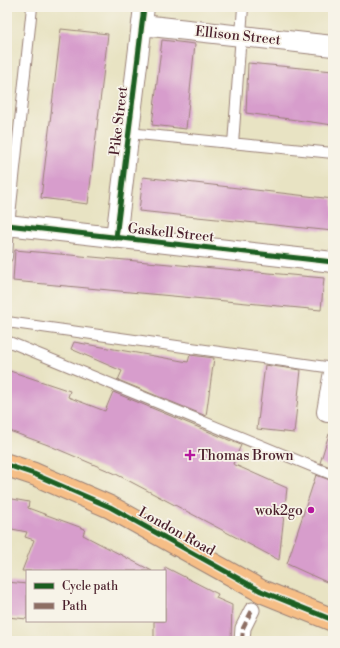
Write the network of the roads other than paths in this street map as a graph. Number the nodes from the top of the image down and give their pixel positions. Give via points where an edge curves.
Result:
1 (32, 7) edge
2 (243, 7) edge
3 (143, 16) edge
4 (241, 36) junction
5 (333, 46) edge
6 (128, 133) junction
7 (233, 144) junction
8 (333, 153) edge
9 (8, 225) edge
10 (116, 238) junction
11 (7, 257) edge
12 (333, 262) edge
13 (7, 322) edge
14 (7, 341) edge
15 (333, 368) edge
16 (333, 377) edge
17 (327, 412) dead end
18 (7, 465) edge
19 (333, 475) edge
20 (252, 610) dead end
21 (333, 620) edge
22 (242, 641) edge

1 - 9 lane
2 - 4 lane
3 - 4 street, Ellison Street
3 - 6 street, Pike Street
4 - 5 street, Ellison Street
4 - 7 lane
6 - 7 lane
6 - 10 street, Pike Street
7 - 8 lane
9 - 10 street, Gaskell Street
9 - 11 lane
10 - 12 street, Gaskell Street
13 - 15 lane
14 - 19 lane
16 - 17 street
18 - 21 highway, London Road via 110,507 261,591
20 - 22 street via 243,628

